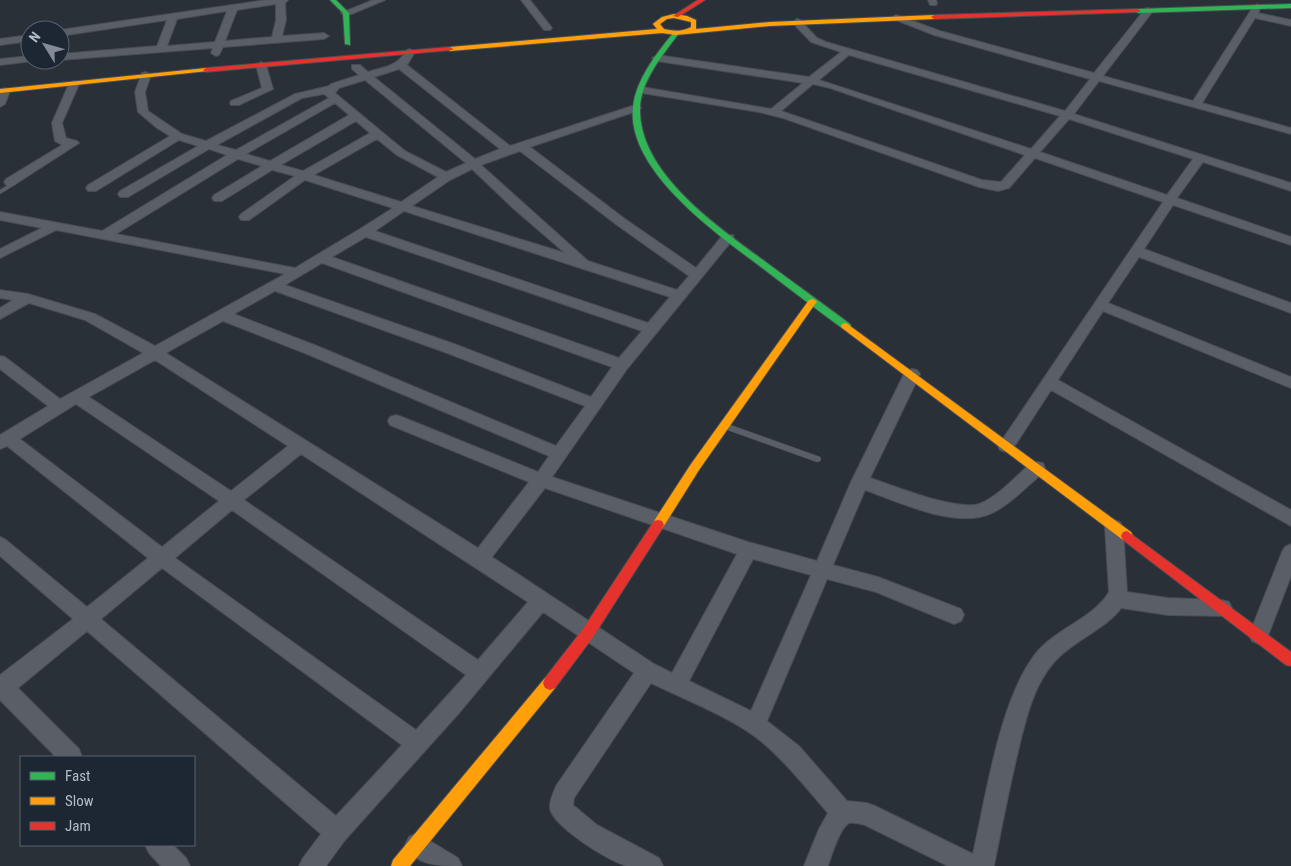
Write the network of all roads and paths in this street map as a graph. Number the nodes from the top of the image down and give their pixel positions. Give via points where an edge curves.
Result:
1 (284, 0) edge
2 (333, 0) edge
3 (381, 0) edge
4 (525, 0) edge
5 (702, 0) edge
6 (1161, 0) edge
7 (280, 1) edge
8 (1291, 6) edge
9 (1256, 7) edge
10 (233, 8) junction
11 (1148, 11) junction
12 (346, 13) junction
13 (173, 16) junction
14 (676, 16) junction
15 (705, 16) dead end
16 (690, 18) junction
17 (896, 18) junction
18 (797, 22) junction
19 (1291, 23) edge
20 (604, 24) dead end
21 (117, 25) junction
22 (660, 26) junction
23 (552, 28) joint
24 (530, 29) dead end
25 (690, 30) junction
26 (70, 32) edge
27 (676, 33) junction
28 (20, 39) edge
29 (276, 41) junction
30 (0, 42) edge
31 (339, 43) junction
32 (161, 49) junction
33 (217, 50) junction
34 (410, 52) junction
35 (848, 52) junction
36 (105, 54) junction
37 (657, 58) junction
38 (20, 61) edge
39 (70, 61) edge
40 (0, 62) edge
41 (70, 62) edge
42 (261, 65) junction
43 (400, 65) junction
44 (356, 67) dead end
45 (37, 70) dead end
46 (0, 73) edge
47 (146, 75) junction
48 (367, 77) junction
49 (1096, 78) junction
50 (812, 81) junction
51 (74, 84) junction
52 (642, 90) junction
53 (2, 91) edge
54 (333, 94) junction
55 (235, 103) dead end
56 (0, 104) edge
57 (1196, 105) junction
58 (636, 108) junction
59 (773, 112) junction
60 (1067, 115) junction
61 (356, 116) junction
62 (1291, 131) edge
63 (377, 134) junction
64 (178, 136) junction
65 (206, 146) junction
66 (521, 146) junction
67 (508, 150) junction
68 (1034, 153) junction
69 (236, 155) junction
70 (1201, 157) junction
71 (472, 163) junction
72 (270, 166) junction
73 (303, 176) junction
74 (446, 177) junction
75 (12, 183) joint
76 (1291, 187) edge
77 (92, 188) dead end
78 (0, 192) edge
79 (124, 194) dead end
80 (218, 198) dead end
81 (1170, 200) junction
82 (402, 208) junction
83 (0, 216) edge
84 (244, 217) dead end
85 (55, 226) junction
86 (365, 232) junction
87 (105, 234) junction
88 (728, 238) junction
89 (1291, 241) edge
90 (1136, 251) junction
91 (0, 254) edge
92 (321, 258) junction
93 (585, 264) junction
94 (297, 272) junction
95 (696, 275) junction
96 (274, 286) junction
97 (0, 294) edge
98 (679, 296) junction
99 (28, 298) junction
100 (812, 302) junction
101 (1100, 305) junction
102 (1291, 308) edge
103 (0, 314) edge
104 (224, 316) junction
105 (650, 329) junction
106 (156, 353) junction
107 (0, 361) edge
108 (622, 365) junction
109 (912, 374) junction
110 (1049, 382) junction
111 (1291, 383) edge
112 (77, 397) junction
113 (595, 404) junction
114 (59, 407) junction
115 (396, 421) dead end
116 (725, 426) junction
117 (4, 440) edge
118 (299, 446) junction
119 (1006, 446) junction
120 (560, 454) junction
121 (817, 459) dead end
122 (1037, 468) junction
123 (541, 480) junction
124 (860, 482) junction
125 (232, 501) junction
126 (1291, 519) edge
127 (662, 520) junction
128 (1114, 526) junction
129 (0, 545) edge
130 (748, 550) junction
131 (1291, 552) edge
132 (162, 558) junction
133 (480, 559) junction
134 (822, 569) junction
135 (1115, 598) junction
136 (541, 601) junction
137 (1222, 608) junction
138 (954, 615) dead end
139 (87, 620) junction
140 (588, 633) junction
141 (1259, 635) junction
142 (1291, 660) edge
143 (647, 670) junction
144 (480, 673) junction
145 (676, 686) junction
146 (1, 688) edge
147 (755, 725) junction
148 (417, 743) junction
149 (70, 756) edge
150 (844, 813) junction
151 (337, 832) junction
152 (417, 845) junction
153 (158, 846) edge
154 (178, 866) edge
155 (311, 866) edge
156 (399, 866) edge
157 (450, 866) edge
158 (651, 866) edge
159 (816, 866) edge
160 (973, 866) edge
161 (982, 866) edge

1 - 7 street
2 - 12 main road
3 - 12 street
4 - 23 street
5 - 14 main road
6 - 9 main road
7 - 10 street
7 - 29 street via 281,20
8 - 9 main road
9 - 11 main road
9 - 19 street
9 - 57 street
10 - 13 street
10 - 33 street
11 - 17 main road
11 - 49 street
12 - 31 main road
13 - 21 street
13 - 32 street
14 - 16 main road
14 - 22 main road
15 - 16 main road
16 - 25 main road via 696,25
17 - 18 main road
17 - 49 street
18 - 25 main road
18 - 35 street via 814,40
20 - 22 main road
21 - 26 street
21 - 36 street
22 - 27 main road
22 - 34 main road
23 - 24 main road
25 - 27 main road
27 - 37 main road
28 - 30 street
29 - 31 street
29 - 33 street
31 - 33 main road
32 - 33 street
32 - 36 street
33 - 41 main road
34 - 42 main road
34 - 43 street
35 - 50 street
35 - 60 street
36 - 39 street
37 - 50 street
37 - 52 main road
38 - 40 street
42 - 47 main road
42 - 55 street via 268,89
43 - 48 street
43 - 67 street
44 - 48 street
45 - 46 main road
47 - 51 main road
47 - 64 street via 140,92 143,112
48 - 54 street
48 - 71 street
49 - 57 street
49 - 60 street
50 - 59 street
50 - 68 street
51 - 53 main road
51 - 75 street via 57,124 61,141 74,143
52 - 58 main road
52 - 59 street
53 - 56 street
54 - 61 street
54 - 65 street via 299,96
54 - 69 street
57 - 62 street
58 - 66 street
58 - 88 main road via 644,143 659,173 690,206
59 - 68 street via 998,188 1005,185
60 - 68 street
60 - 70 street
61 - 63 street
61 - 72 street
63 - 73 street
63 - 74 street via 412,161
64 - 65 street
64 - 77 street
65 - 69 street
65 - 79 street
66 - 67 street
66 - 95 street
67 - 71 street
68 - 81 street
69 - 72 street
69 - 87 street
70 - 76 street
70 - 81 street
71 - 74 street
71 - 93 street
72 - 73 street
72 - 80 street
73 - 82 street
73 - 84 street
74 - 82 street
75 - 78 lane
81 - 89 street
81 - 90 street
82 - 86 street
82 - 93 street
83 - 85 street
85 - 87 street
85 - 91 street
86 - 92 street
86 - 105 street
87 - 94 street
88 - 95 street
88 - 100 main road
90 - 101 street
90 - 102 street
92 - 94 street
92 - 108 street
93 - 98 street
94 - 96 street
95 - 98 street
96 - 104 street
96 - 113 street
97 - 99 street
98 - 105 street
99 - 103 street
99 - 106 street via 90,317
100 - 109 main road
100 - 116 main road
101 - 110 street
101 - 111 street
104 - 106 street
104 - 120 street
105 - 108 street
106 - 112 street
106 - 118 street
107 - 114 street
108 - 113 street
109 - 119 main road
109 - 124 street
110 - 119 street
110 - 126 street
112 - 114 street
112 - 125 street
113 - 120 street
114 - 117 street
115 - 123 street
116 - 121 lane
116 - 127 main road
117 - 132 street
118 - 125 street
118 - 133 street
119 - 122 main road
120 - 123 street
122 - 124 street via 991,505 979,510 947,508
122 - 128 main road
123 - 127 street
123 - 133 street
124 - 134 street
125 - 132 street
125 - 144 street
127 - 130 street
127 - 140 main road
128 - 135 street via 1118,576
128 - 137 main road
129 - 139 street
130 - 134 street
130 - 145 street
131 - 141 street
132 - 139 street
132 - 148 street
133 - 136 street
134 - 138 street via 878,585
134 - 147 street
135 - 137 street via 1163,607
135 - 161 street via 1105,611 1044,659 1023,693
136 - 140 street
136 - 144 street
137 - 141 main road
139 - 146 street
139 - 151 street
140 - 143 street
140 - 152 main road
141 - 142 main road
143 - 145 street
143 - 158 street via 564,794 561,808 567,818 580,827
144 - 148 street
145 - 147 street
146 - 149 street
147 - 150 street via 791,754
148 - 151 street
150 - 159 street via 835,822
150 - 160 street via 867,814
151 - 155 street
152 - 156 main road
152 - 157 street
153 - 154 street

